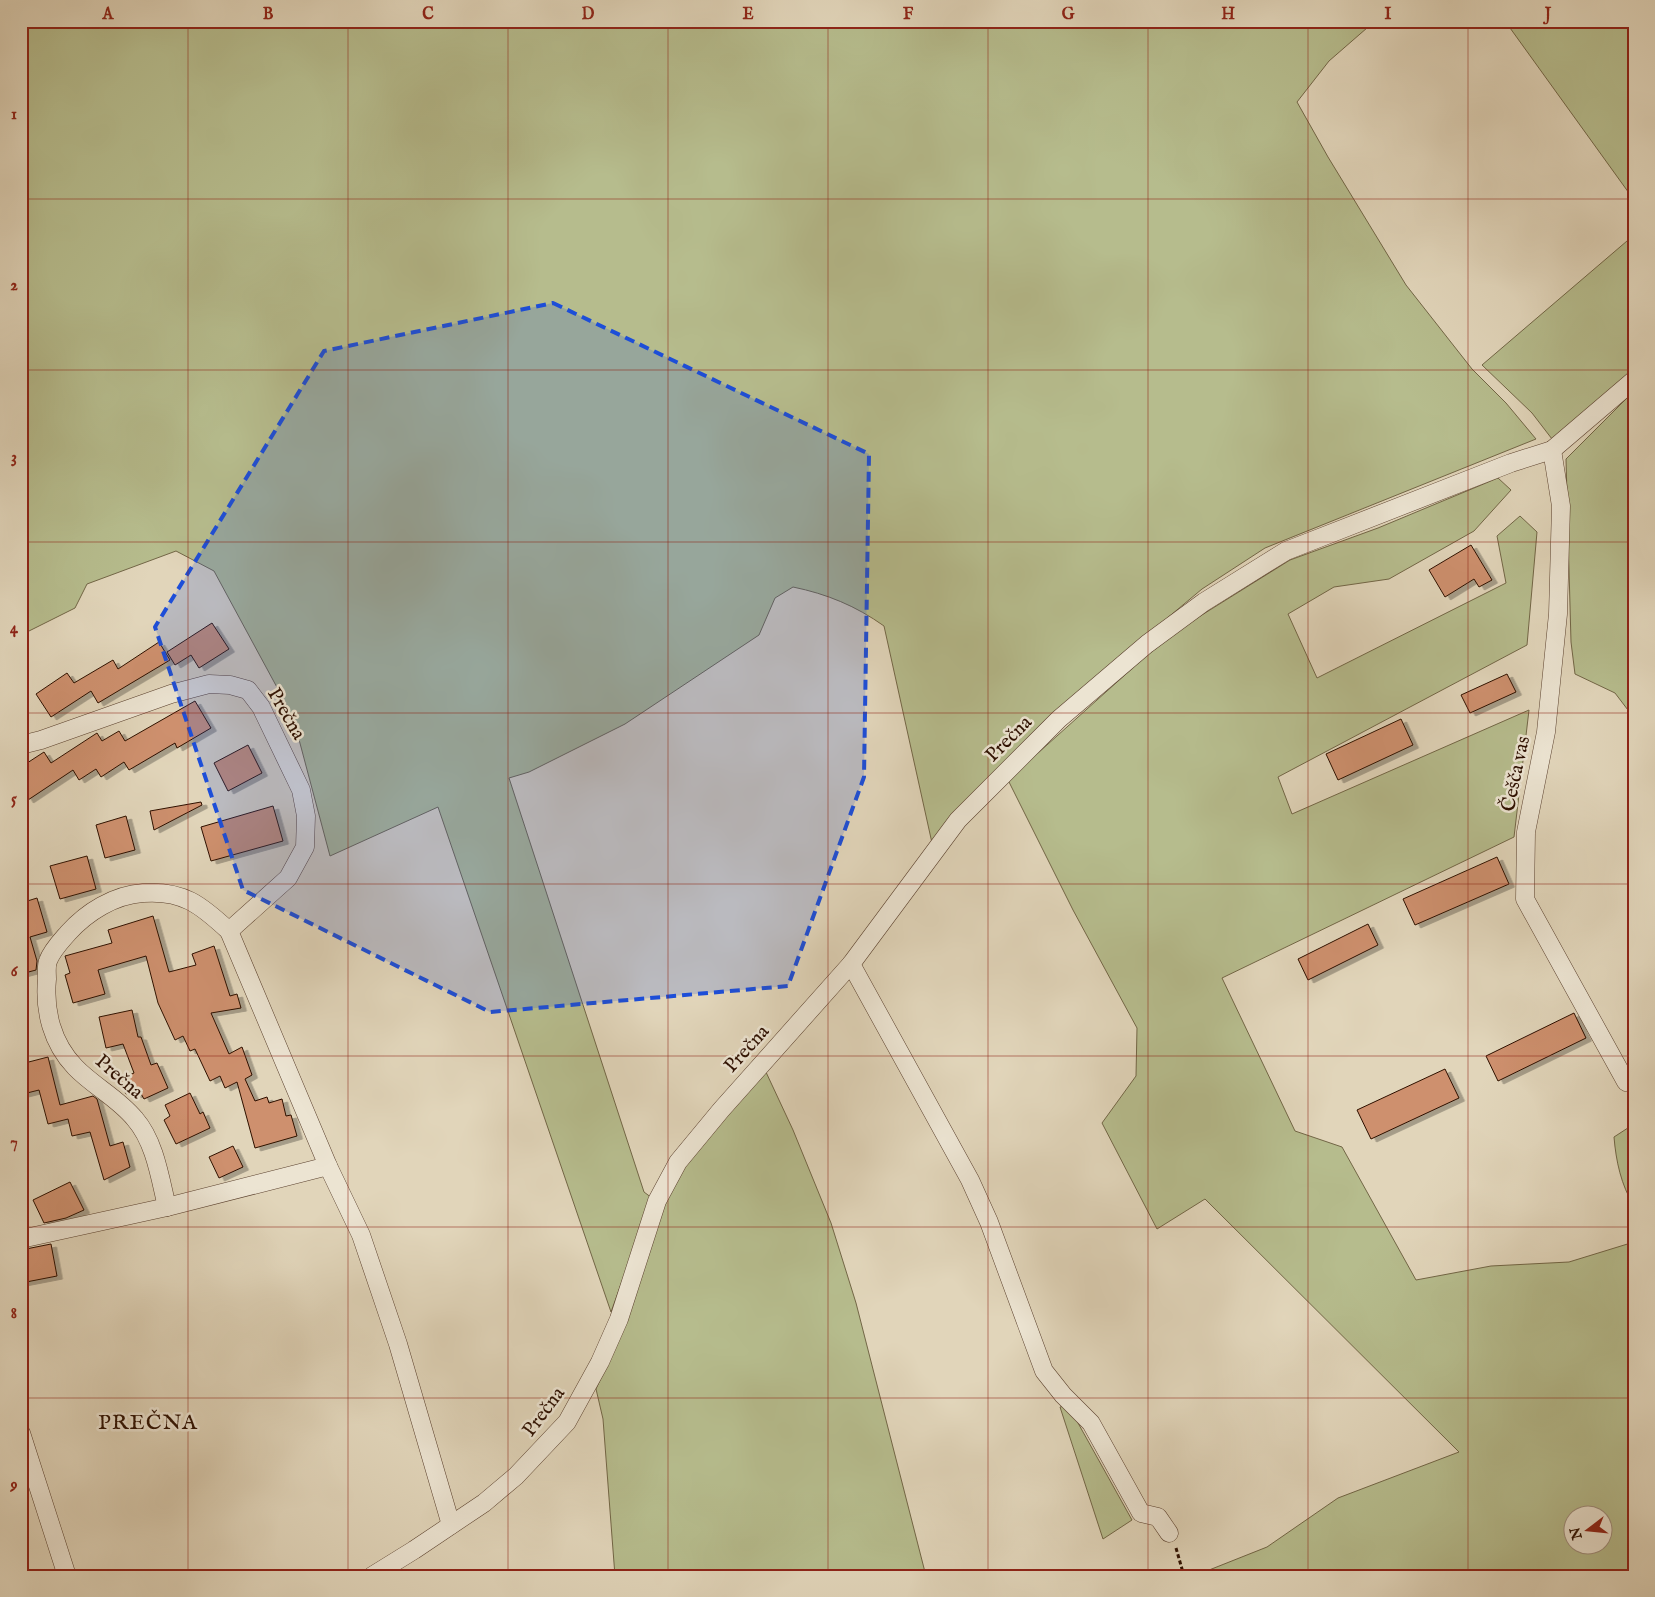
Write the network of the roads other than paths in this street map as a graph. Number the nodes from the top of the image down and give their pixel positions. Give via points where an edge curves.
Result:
1 (1634, 380) edge
2 (1552, 450) junction
3 (21, 745) edge
4 (229, 932) junction
5 (851, 964) junction
6 (1626, 1082) dead end
7 (328, 1166) junction
8 (168, 1207) junction
9 (21, 1239) edge
10 (21, 1433) edge
11 (451, 1526) junction
12 (1169, 1533) road end
13 (67, 1576) edge
14 (372, 1576) edge

1 - 2 street
2 - 5 street, Prečna via 1286,551 1204,602 1147,644 1059,719 958,820
2 - 6 street, Češča vas via 1561,506 1558,614 1546,732 1526,832 1525,899
3 - 4 street, Prečna via 209,684 248,690 261,707 300,790 306,816 304,847 288,878
4 - 7 street, Prečna
4 - 8 street, Prečna via 204,908 179,896 162,892 139,893 102,905 82,917 58,944 48,962 47,1014 56,1038 74,1067 136,1119 152,1150
5 - 11 street, Prečna via 678,1162 657,1200 619,1319 596,1371 567,1422 516,1476
5 - 12 street via 970,1180 989,1222 1044,1371 1091,1423 1141,1513 1158,1517
7 - 8 street
7 - 11 street, Prečna via 367,1253 401,1353
8 - 9 street
10 - 13 street
11 - 14 street, Prečna

